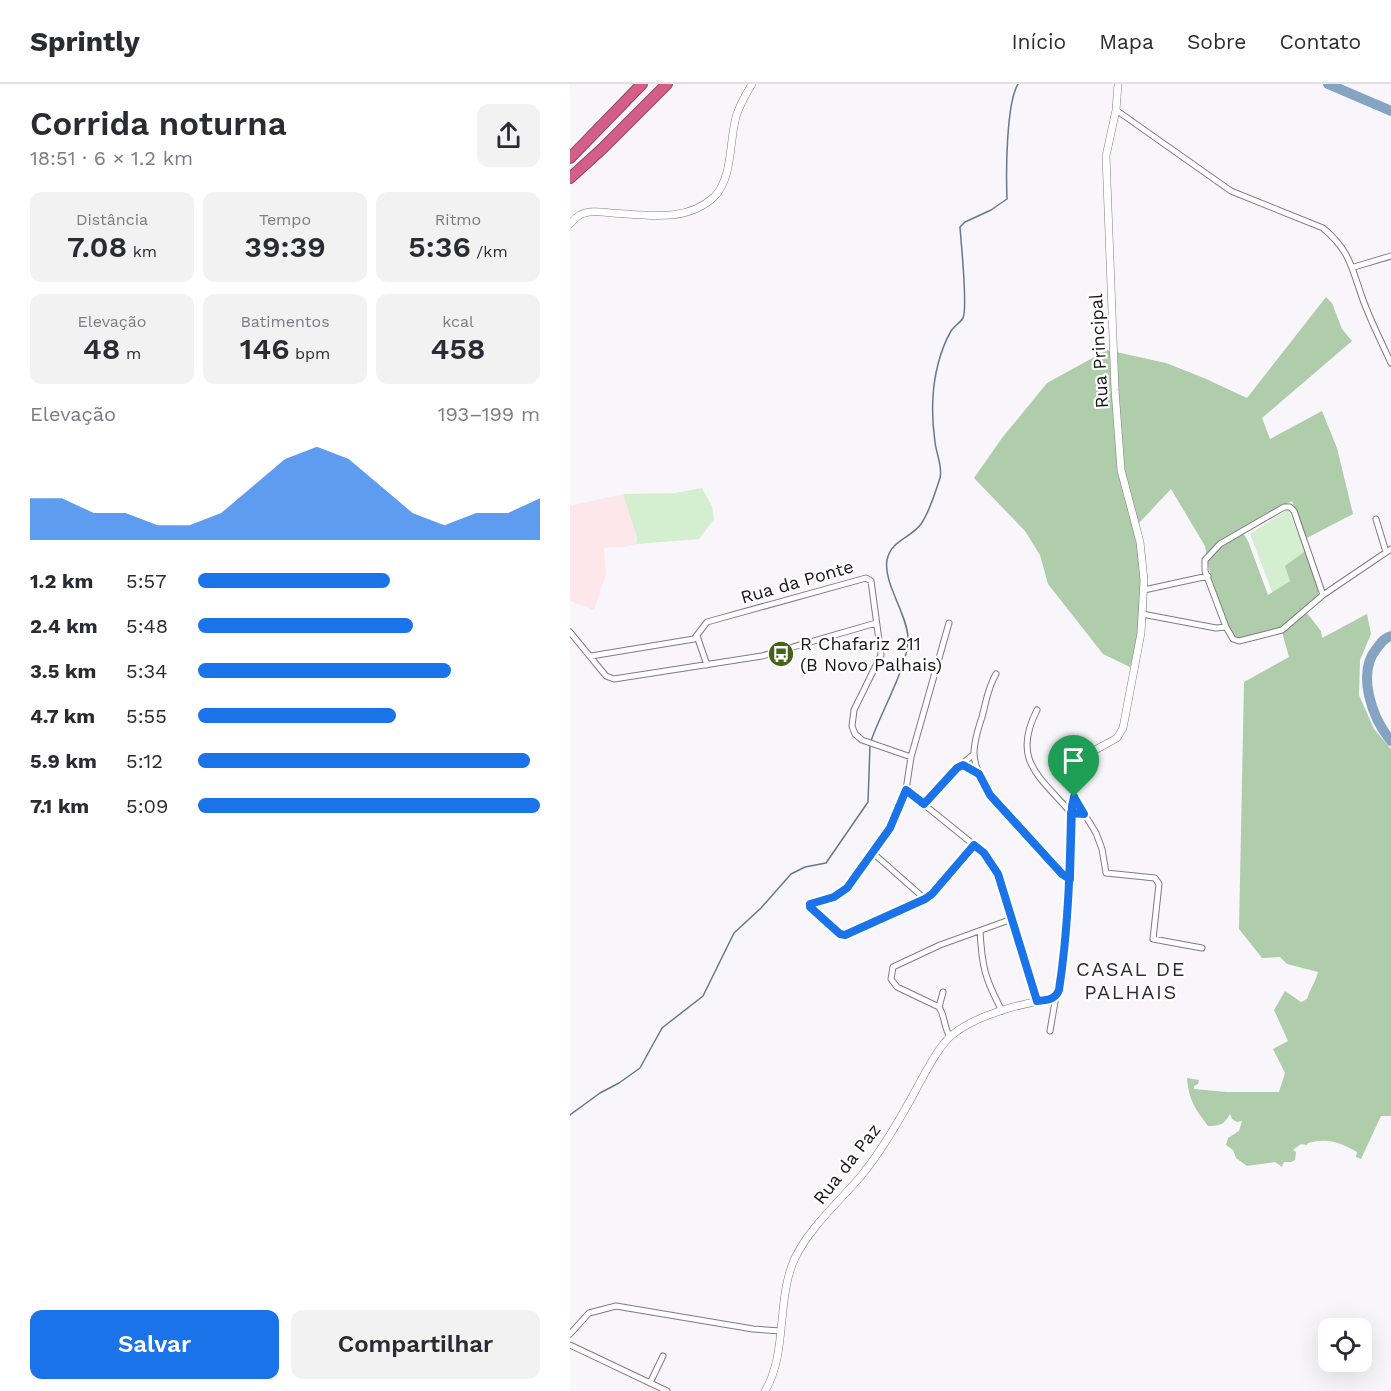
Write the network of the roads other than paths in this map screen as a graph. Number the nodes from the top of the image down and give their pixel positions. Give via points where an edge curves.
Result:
1 (642, 84) edge
2 (667, 84) edge
3 (752, 84) edge
4 (1118, 84) edge
5 (1116, 110) junction
6 (570, 158) edge
7 (570, 178) edge
8 (570, 224) edge
9 (1391, 256) edge
10 (1354, 267) junction
11 (1391, 363) edge
12 (1376, 519) dead end
13 (1388, 551) edge
14 (1208, 576) junction
15 (1144, 590) junction
16 (1323, 595) junction
17 (1142, 614) junction
18 (876, 623) junction
19 (949, 623) dead end
20 (1226, 627) junction
21 (570, 632) edge
22 (697, 636) junction
23 (591, 656) junction
24 (707, 664) junction
25 (996, 674) dead end
26 (1036, 710) dead end
27 (974, 754) junction
28 (911, 757) junction
29 (963, 765) junction
30 (979, 774) junction
31 (906, 790) junction
32 (1074, 797) junction
33 (924, 804) junction
34 (1071, 813) junction
35 (1084, 814) junction
36 (974, 845) junction
37 (873, 853) junction
38 (1070, 879) junction
39 (925, 899) junction
40 (1012, 920) junction
41 (980, 931) junction
42 (1202, 948) dead end
43 (943, 992) dead end
44 (1056, 996) junction
45 (1037, 1001) junction
46 (939, 1007) junction
47 (1002, 1011) junction
48 (1050, 1031) dead end
49 (950, 1037) junction
50 (781, 1331) junction
51 (570, 1334) edge
52 (570, 1345) edge
53 (663, 1356) dead end
54 (650, 1383) junction
55 (667, 1391) edge
56 (765, 1391) edge

1 - 6 highway
2 - 7 highway
3 - 8 street via 736,115 727,170 715,196 684,214 598,211 578,215
4 - 5 street, Rua Principal
5 - 10 street via 1231,191 1323,228 1334,237
5 - 15 street, Rua Principal via 1106,156 1115,390 1121,470 1140,542
9 - 10 street
10 - 11 street via 1362,298
12 - 13 street
13 - 16 street
14 - 15 street
14 - 16 street via 1205,560 1220,544 1290,507
14 - 20 street
15 - 17 street, Rua Principal
16 - 20 street via 1282,630 1239,641 1233,639
17 - 20 street
17 - 32 street, Rua Principal via 1123,728 1117,738 1084,756 1075,767
18 - 22 street, Rua da Ponte via 871,581 866,578 706,622
18 - 24 street via 762,656
18 - 28 street, Rua da Ponte via 881,655 854,710 852,726 855,734 867,742
19 - 28 street
21 - 23 street
22 - 23 street, Rua da Ponte via 688,641
22 - 24 street
23 - 24 street via 606,676 614,679
25 - 27 street
26 - 34 street via 1026,741 1028,761
27 - 29 street
27 - 30 street
28 - 31 street
29 - 30 street
29 - 33 street
30 - 38 street via 990,795
31 - 33 street
31 - 37 street via 890,828
32 - 34 street, Rua Principal
32 - 35 street
33 - 36 street
34 - 35 street
34 - 38 street, Rua Principal
35 - 42 street via 1102,849 1106,873 1155,878 1159,884 1153,939
36 - 39 street
36 - 40 street via 998,874
37 - 39 street
37 - 39 street via 841,893 810,907 842,935
38 - 44 street, Rua Principal via 1066,946
40 - 41 street
40 - 45 street
41 - 46 street via 893,967 891,979 897,987
41 - 47 street via 985,978
43 - 46 street
44 - 45 street, Rua da Paz
44 - 48 street
45 - 47 street, Rua da Paz
46 - 49 street
47 - 49 street, Rua da Paz via 980,1018
49 - 50 street, Rua da Paz via 876,1157 794,1259
50 - 51 street via 616,1306 589,1313
50 - 56 street, Rua da Paz
52 - 54 street
53 - 54 street
54 - 55 street

